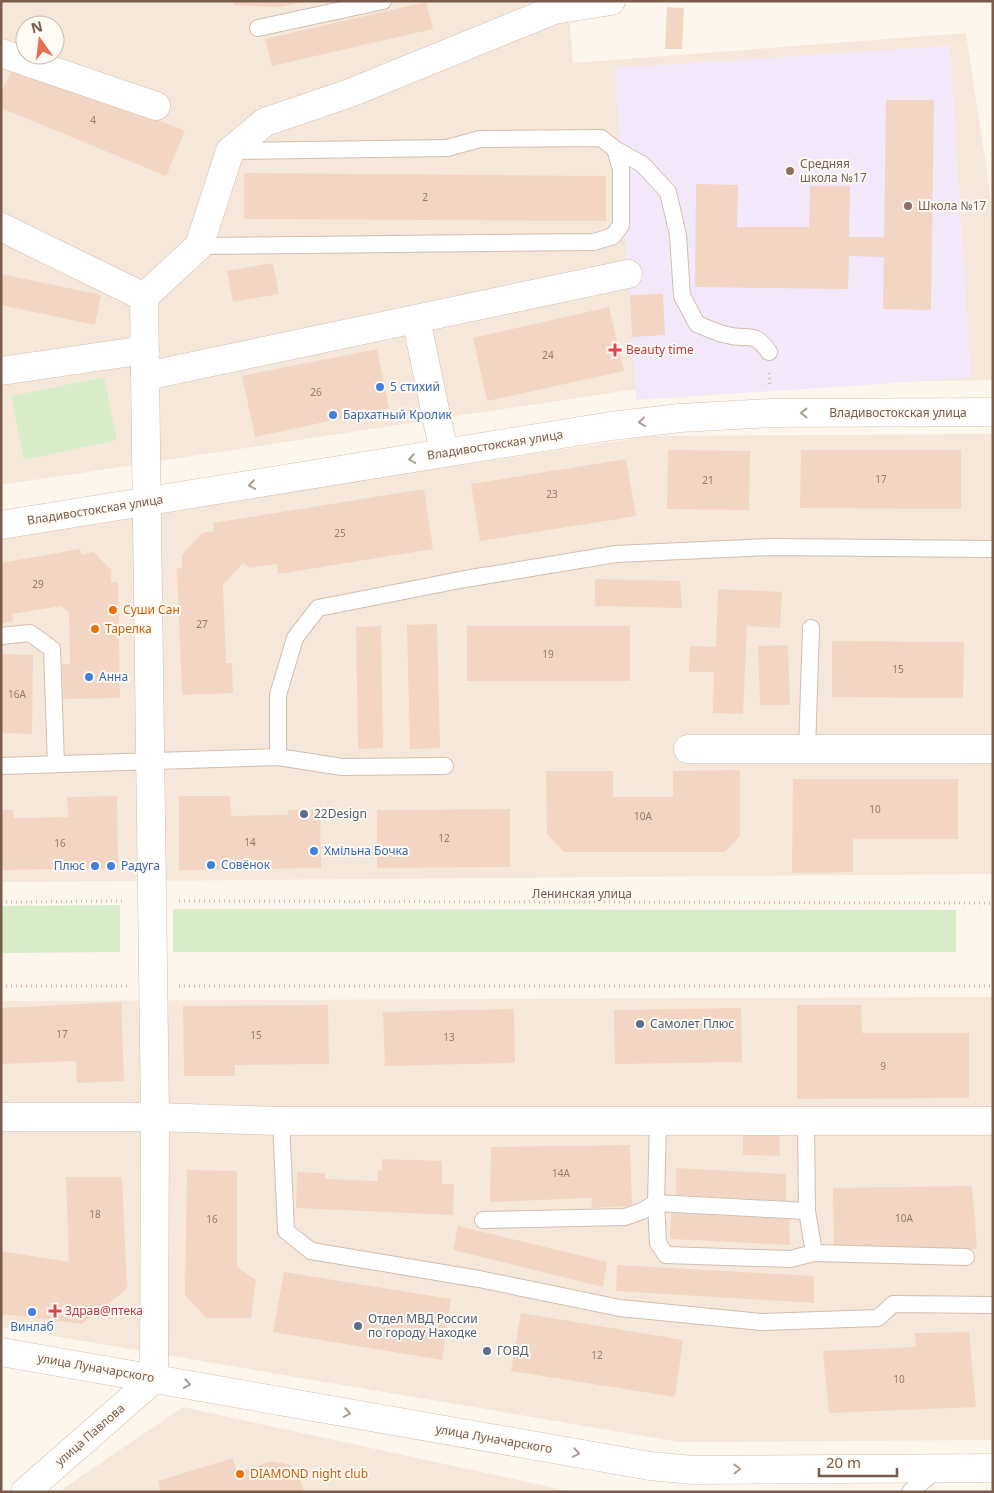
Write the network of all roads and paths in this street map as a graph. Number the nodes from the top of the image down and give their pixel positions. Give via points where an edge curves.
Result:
1 (383, 1) edge
2 (611, 1) edge
3 (258, 28) dead end
4 (1, 54) edge
5 (156, 106) dead end
6 (615, 149) junction
7 (230, 151) junction
8 (1, 227) edge
9 (198, 246) junction
10 (628, 274) dead end
11 (144, 298) junction
12 (416, 319) junction
13 (769, 352) joint
14 (145, 363) junction
15 (1, 371) edge
16 (993, 412) edge
17 (771, 413) junction
18 (444, 453) junction
19 (148, 502) junction
20 (1, 525) edge
21 (993, 549) edge
22 (812, 628) dead end
23 (1, 636) edge
24 (993, 748) edge
25 (688, 749) dead end
26 (807, 750) junction
27 (278, 757) junction
28 (150, 760) junction
29 (56, 764) junction
30 (1, 766) edge
31 (445, 766) dead end
32 (120, 901) dead end
33 (171, 901) dead end
34 (1, 902) edge
35 (993, 903) edge
36 (1, 986) edge
37 (117, 986) dead end
38 (183, 986) dead end
39 (993, 986) edge
40 (1, 1117) edge
41 (155, 1117) junction
42 (281, 1121) junction
43 (658, 1121) junction
44 (806, 1121) junction
45 (993, 1121) edge
46 (656, 1203) junction
47 (806, 1211) junction
48 (483, 1220) dead end
49 (814, 1253) junction
50 (966, 1257) dead end
51 (993, 1305) edge
52 (1, 1352) edge
53 (154, 1379) junction
54 (939, 1468) junction
55 (993, 1468) edge
56 (25, 1492) edge
57 (910, 1492) edge

1 - 3 lane
2 - 7 street via 554,10 350,93 265,122
4 - 5 street
6 - 7 lane via 601,138 591,138 480,139 447,148
6 - 9 lane via 621,169 621,225 613,236 594,242
6 - 13 lane via 642,164 668,192 678,235 682,296 697,324 729,336 748,335 762,342
7 - 9 street
8 - 11 street
9 - 11 street
10 - 12 street
11 - 14 street
12 - 14 street
12 - 18 street
13 - 17 path
14 - 15 street
14 - 19 street
16 -> 17 street, Владивостокская улица
17 -> 18 street, Владивостокская улица via 611,426
18 -> 19 street, Владивостокская улица
19 - 20 street, Владивостокская улица
19 - 28 street
21 - 27 lane via 772,547 616,554 464,578 318,608 295,638 278,695
22 - 26 lane
23 - 29 lane via 30,633 52,649
24 - 26 street
25 - 26 street
27 - 28 lane
27 - 31 lane via 342,767
28 - 29 lane
28 - 41 street
29 - 30 lane
32 - 34 path
33 - 35 path, Ленинская улица
36 - 37 path
38 - 39 path
40 - 41 street
41 - 42 street
41 - 53 street
42 - 43 street
42 - 51 lane via 286,1231 311,1251 479,1278 620,1308 760,1322 878,1318 893,1304
43 - 44 street
43 - 46 lane
44 - 45 street
44 - 47 lane
46 - 47 lane
46 - 48 lane via 625,1217
46 - 49 lane via 658,1243 666,1256 790,1259
47 - 49 lane
49 - 50 lane
52 - 53 street, улица Луначарского
53 -> 54 street, улица Луначарского via 650,1466 693,1470
53 - 56 street, улица Павлова
54 - 55 street, улица Луначарского
54 - 57 lane

